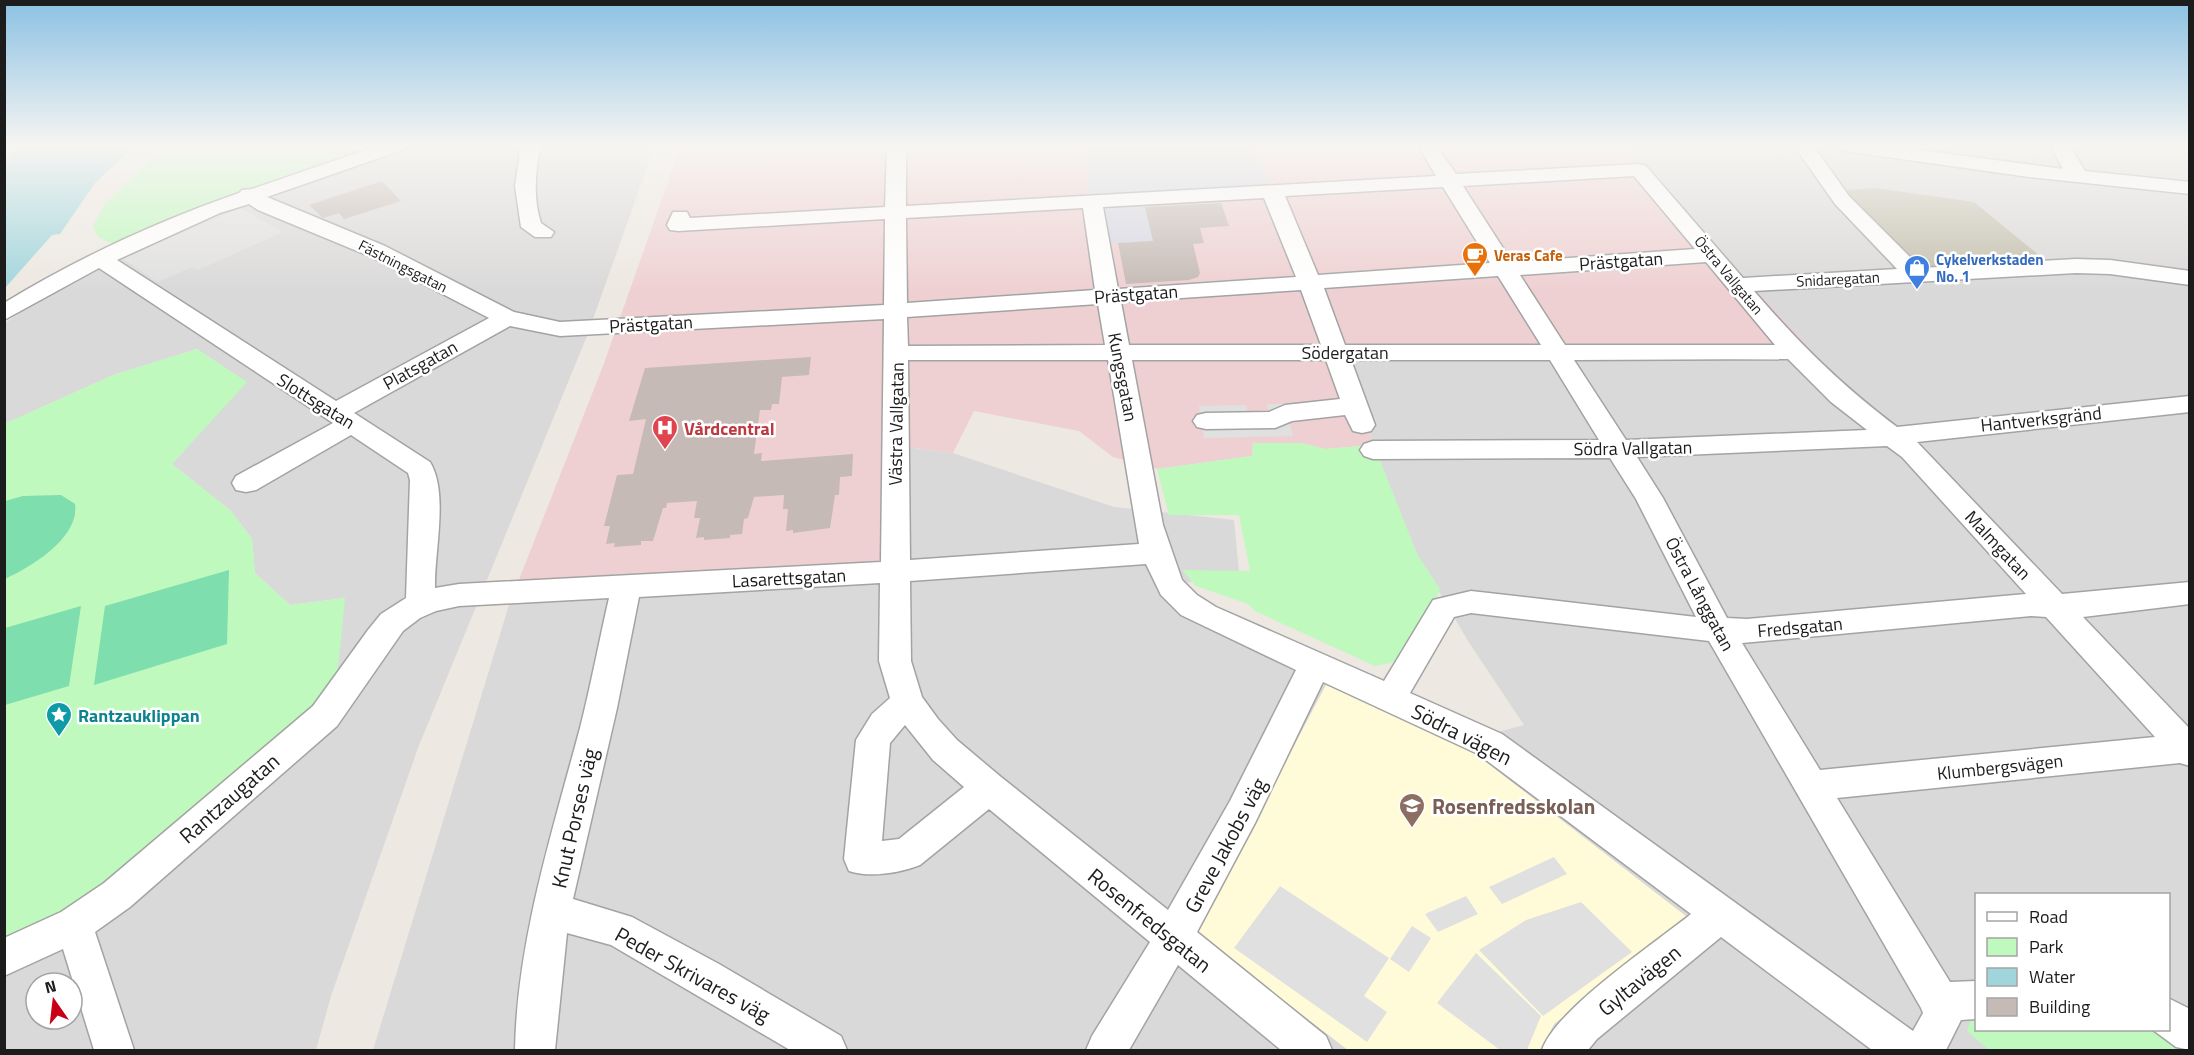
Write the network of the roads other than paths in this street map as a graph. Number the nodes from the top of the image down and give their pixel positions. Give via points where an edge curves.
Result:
1 (249, 194) joint
2 (526, 194) edge
3 (897, 194) edge
4 (1214, 194) edge
5 (1273, 194) edge
6 (1456, 194) edge
7 (1660, 194) edge
8 (1838, 194) edge
9 (1092, 201) junction
10 (897, 213) junction
11 (680, 216) dead end
12 (543, 232) dead end
13 (1711, 255) junction
14 (100, 259) junction
15 (1502, 269) junction
16 (1915, 275) junction
17 (2190, 278) edge
18 (1310, 282) junction
19 (1738, 285) junction
20 (1107, 296) junction
21 (896, 311) junction
22 (4, 313) edge
23 (507, 318) junction
24 (560, 329) joint
25 (4, 332) edge
26 (1556, 351) junction
27 (1335, 352) junction
28 (1794, 352) junction
29 (897, 353) junction
30 (1118, 353) junction
31 (2190, 404) edge
32 (343, 418) junction
33 (1206, 422) dead end
34 (1892, 435) junction
35 (1616, 449) junction
36 (1373, 450) dead end
37 (246, 483) dead end
38 (1157, 553) junction
39 (896, 571) junction
40 (626, 587) junction
41 (2190, 593) edge
42 (421, 602) junction
43 (2054, 605) junction
44 (1718, 630) junction
45 (1315, 664) junction
46 (1390, 699) junction
47 (907, 702) junction
48 (2188, 750) edge
49 (1813, 786) junction
50 (989, 788) junction
51 (552, 911) junction
52 (1721, 914) junction
53 (74, 925) junction
54 (1173, 940) junction
55 (4, 958) edge
56 (1958, 1001) edge
57 (2170, 1019) edge
58 (2190, 1034) edge
59 (114, 1050) edge
60 (535, 1050) edge
61 (827, 1050) edge
62 (1106, 1050) edge
63 (1312, 1050) edge
64 (1562, 1050) edge
65 (1905, 1050) edge
66 (1925, 1050) edge

1 - 14 street
1 - 23 street, Fästningsgatan via 270,209 377,251
2 - 12 street via 532,227
3 - 10 street, Västra Vallgatan
4 - 9 street
5 - 18 street
6 - 15 street, Östra Långgatan
7 - 13 street, Östra Vallgatan
8 - 16 street
9 - 10 street
9 - 20 street, Kungsgatan
10 - 11 street via 678,225
10 - 21 street, Västra Vallgatan
13 - 15 street, Prästgatan
13 - 19 street, Östra Vallgatan
14 - 22 street via 48,284
14 - 25 street via 56,300
14 - 32 street, Slottsgatan
15 - 18 street, Prästgatan
15 - 26 street, Östra Långgatan
16 - 17 street, Snidaregatan via 2076,266
16 - 19 street, Snidaregatan
18 - 20 street, Prästgatan
18 - 27 street
19 - 28 street, Östra Vallgatan
20 - 21 street, Prästgatan
20 - 30 street, Kungsgatan
21 - 24 street, Prästgatan
21 - 29 street, Västra Vallgatan
23 - 24 street, Fästningsgatan
23 - 32 street, Platsgatan
26 - 27 street, Södergatan
26 - 28 street, Södergatan
26 - 35 street, Östra Långgatan
27 - 30 street, Södergatan
27 - 33 street via 1358,416 1285,413 1275,420
28 - 34 street, Malmgatan via 1840,396
29 - 30 street, Södergatan
29 - 39 street, Västra Vallgatan
30 - 38 street, Kungsgatan
31 - 34 street, Hantverksgränd
32 - 37 street, Platsgatan
32 - 42 street, Slottsgatan via 416,463 423,474 418,575
34 - 35 street, Södra Vallgatan
34 - 43 street, Malmgatan
35 - 36 street, Södra Vallgatan
35 - 44 street, Östra Långgatan via 1649,498
38 - 39 street, Lasarettsgatan
38 - 45 street, Södra vägen via 1176,595 1190,607
39 - 40 street, Lasarettsgatan
39 - 47 street, Västra Vallgatan via 895,661
40 - 42 street, Lasarettsgatan via 459,595
40 - 51 street, Knut Porses väg
41 - 43 street, Fredsgatan via 2078,606
42 - 53 street, Rantzaugatan via 403,612 380,635 354,680 325,716 117,895
43 - 44 street, Fredsgatan via 1747,632
43 - 48 street, Malmgatan
44 - 46 street, Fredsgatan via 1471,602 1454,604 1444,608
44 - 49 street, Östra Långgatan
45 - 46 street, Södra vägen
45 - 54 street, Greve Jakobs väg via 1244,812
46 - 52 street, Södra vägen via 1490,744
47 - 50 street, Rosenfredsgatan via 945,750
47 - 50 street via 873,740 862,859 907,854
48 - 49 street, Klumbergsvägen
49 - 56 street, Östra Långgatan
50 - 54 street, Rosenfredsgatan
51 - 60 street, Knut Porses väg via 541,975
51 - 61 street, Peder Skrivares väg via 619,930
52 - 64 street, Gyltavägen via 1583,1025
52 - 65 street, Södra vägen
53 - 55 street, Rantzaugatan
53 - 59 street
54 - 62 street, Greve Jakobs väg
54 - 63 street, Rosenfredsgatan
56 - 66 street, Östra Långgatan via 1943,1015
57 - 58 street

